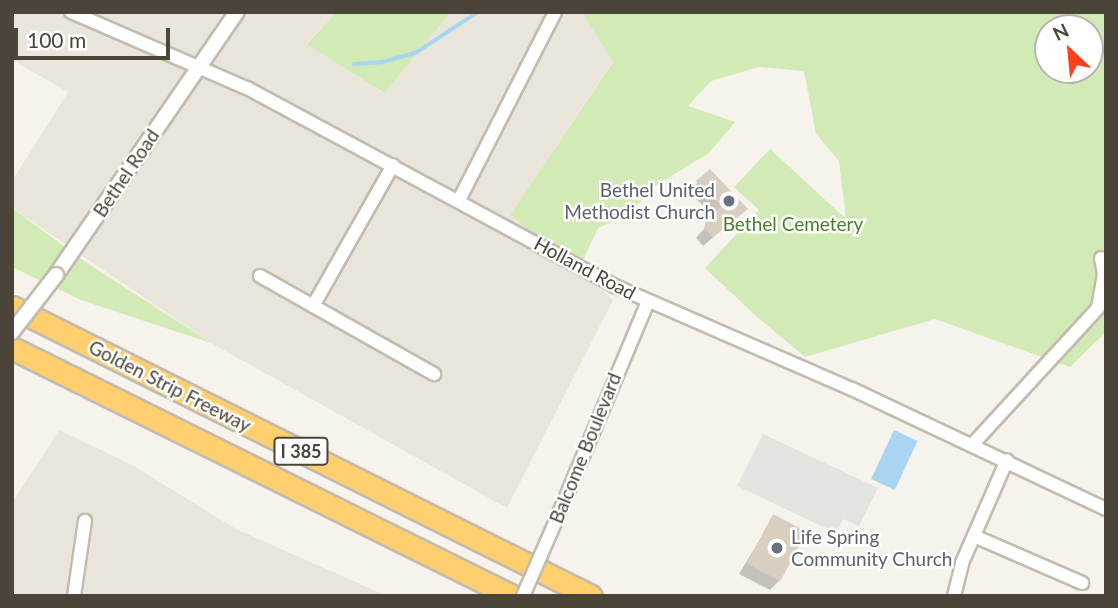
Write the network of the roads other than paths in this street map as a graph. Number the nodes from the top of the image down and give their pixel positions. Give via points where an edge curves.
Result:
1 (71, 12) edge
2 (237, 12) edge
3 (555, 12) edge
4 (197, 67) junction
5 (393, 165) junction
6 (459, 201) junction
7 (1101, 258) dead end
8 (260, 276) dead end
9 (648, 301) junction
10 (313, 306) junction
11 (12, 307) edge
12 (12, 332) edge
13 (12, 348) edge
14 (434, 374) dead end
15 (972, 445) junction
16 (1007, 460) junction
17 (1106, 509) edge
18 (85, 521) dead end
19 (974, 536) junction
20 (1082, 583) dead end
21 (74, 596) edge
22 (512, 596) edge
23 (523, 596) edge
24 (591, 596) edge
25 (954, 596) edge

1 - 4 street, Holland Road
2 - 4 street, Bethel Road
3 - 6 street
4 - 5 street, Holland Road
4 - 12 street, Bethel Road, bridge
5 - 6 street, Holland Road
5 - 10 street
6 - 9 street, Holland Road
7 - 15 street via 1104,275 1098,308
8 - 10 street
9 - 15 street, Holland Road
9 - 23 street, Balcome Boulevard, bridge
10 - 14 street
11 - 24 highway, Golden Strip Freeway / I 385
13 - 22 highway, Golden Strip Freeway / I 385
15 - 16 street, Holland Road
16 - 17 street, Holland Road
16 - 19 street
18 - 21 street
19 - 20 street
19 - 25 street

